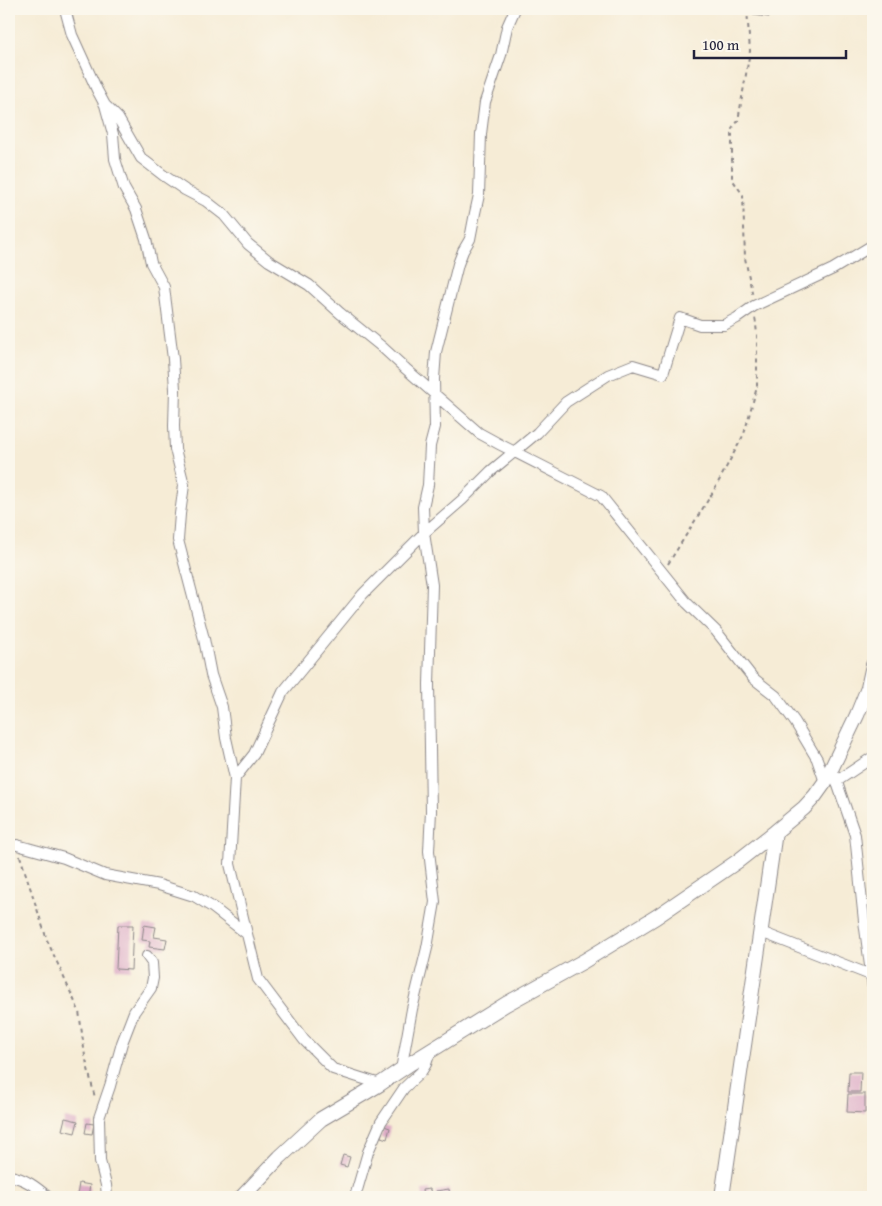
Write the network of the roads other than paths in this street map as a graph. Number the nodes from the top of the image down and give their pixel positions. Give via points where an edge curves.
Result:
1 (65, 9) edge
2 (515, 9) edge
3 (105, 105) junction
4 (873, 245) edge
5 (435, 395) junction
6 (515, 452) junction
7 (424, 533) junction
8 (873, 664) edge
9 (873, 757) edge
10 (831, 777) junction
11 (235, 778) junction
12 (776, 832) junction
13 (17, 845) road end
14 (761, 932) junction
15 (247, 934) junction
16 (147, 956) dead end
17 (872, 976) edge
18 (873, 988) edge
19 (430, 1052) junction
20 (401, 1070) junction
21 (380, 1084) junction
22 (9, 1176) edge
23 (48, 1197) edge
24 (107, 1197) edge
25 (242, 1197) edge
26 (355, 1197) edge
27 (722, 1197) edge

1 - 3 street via 72,35
2 - 5 street via 485,102 479,195 470,239 458,264 436,352
3 - 5 street via 118,118 141,158 218,210 248,244 309,285
3 - 11 street via 124,188 136,209 151,262 164,287 173,359 175,449 184,485 178,540 222,707
4 - 6 street via 833,269 754,306 724,325 700,325 680,318 662,374 633,365 608,375 566,402 538,433
5 - 6 street via 479,433
5 - 7 street via 435,428 423,507
6 - 7 street
6 - 10 street via 601,496 753,678 776,696
7 - 11 street via 363,594 284,692 254,754
7 - 20 street via 432,585 429,851 435,902
8 - 10 street via 868,688
9 - 10 street
10 - 12 street via 804,808
10 - 17 street via 855,835
11 - 15 street via 230,864
12 - 14 street
12 - 19 street via 656,917
13 - 15 street via 64,858 105,875 160,885 194,896
14 - 17 street
14 - 27 street
15 - 21 street via 258,978 304,1040 333,1069
16 - 24 street via 152,963 150,988 134,1012 98,1118 100,1161
17 - 18 street
19 - 20 street
19 - 26 street via 421,1072 404,1088 381,1122
20 - 21 street
21 - 25 street via 321,1119
22 - 23 street via 34,1185

